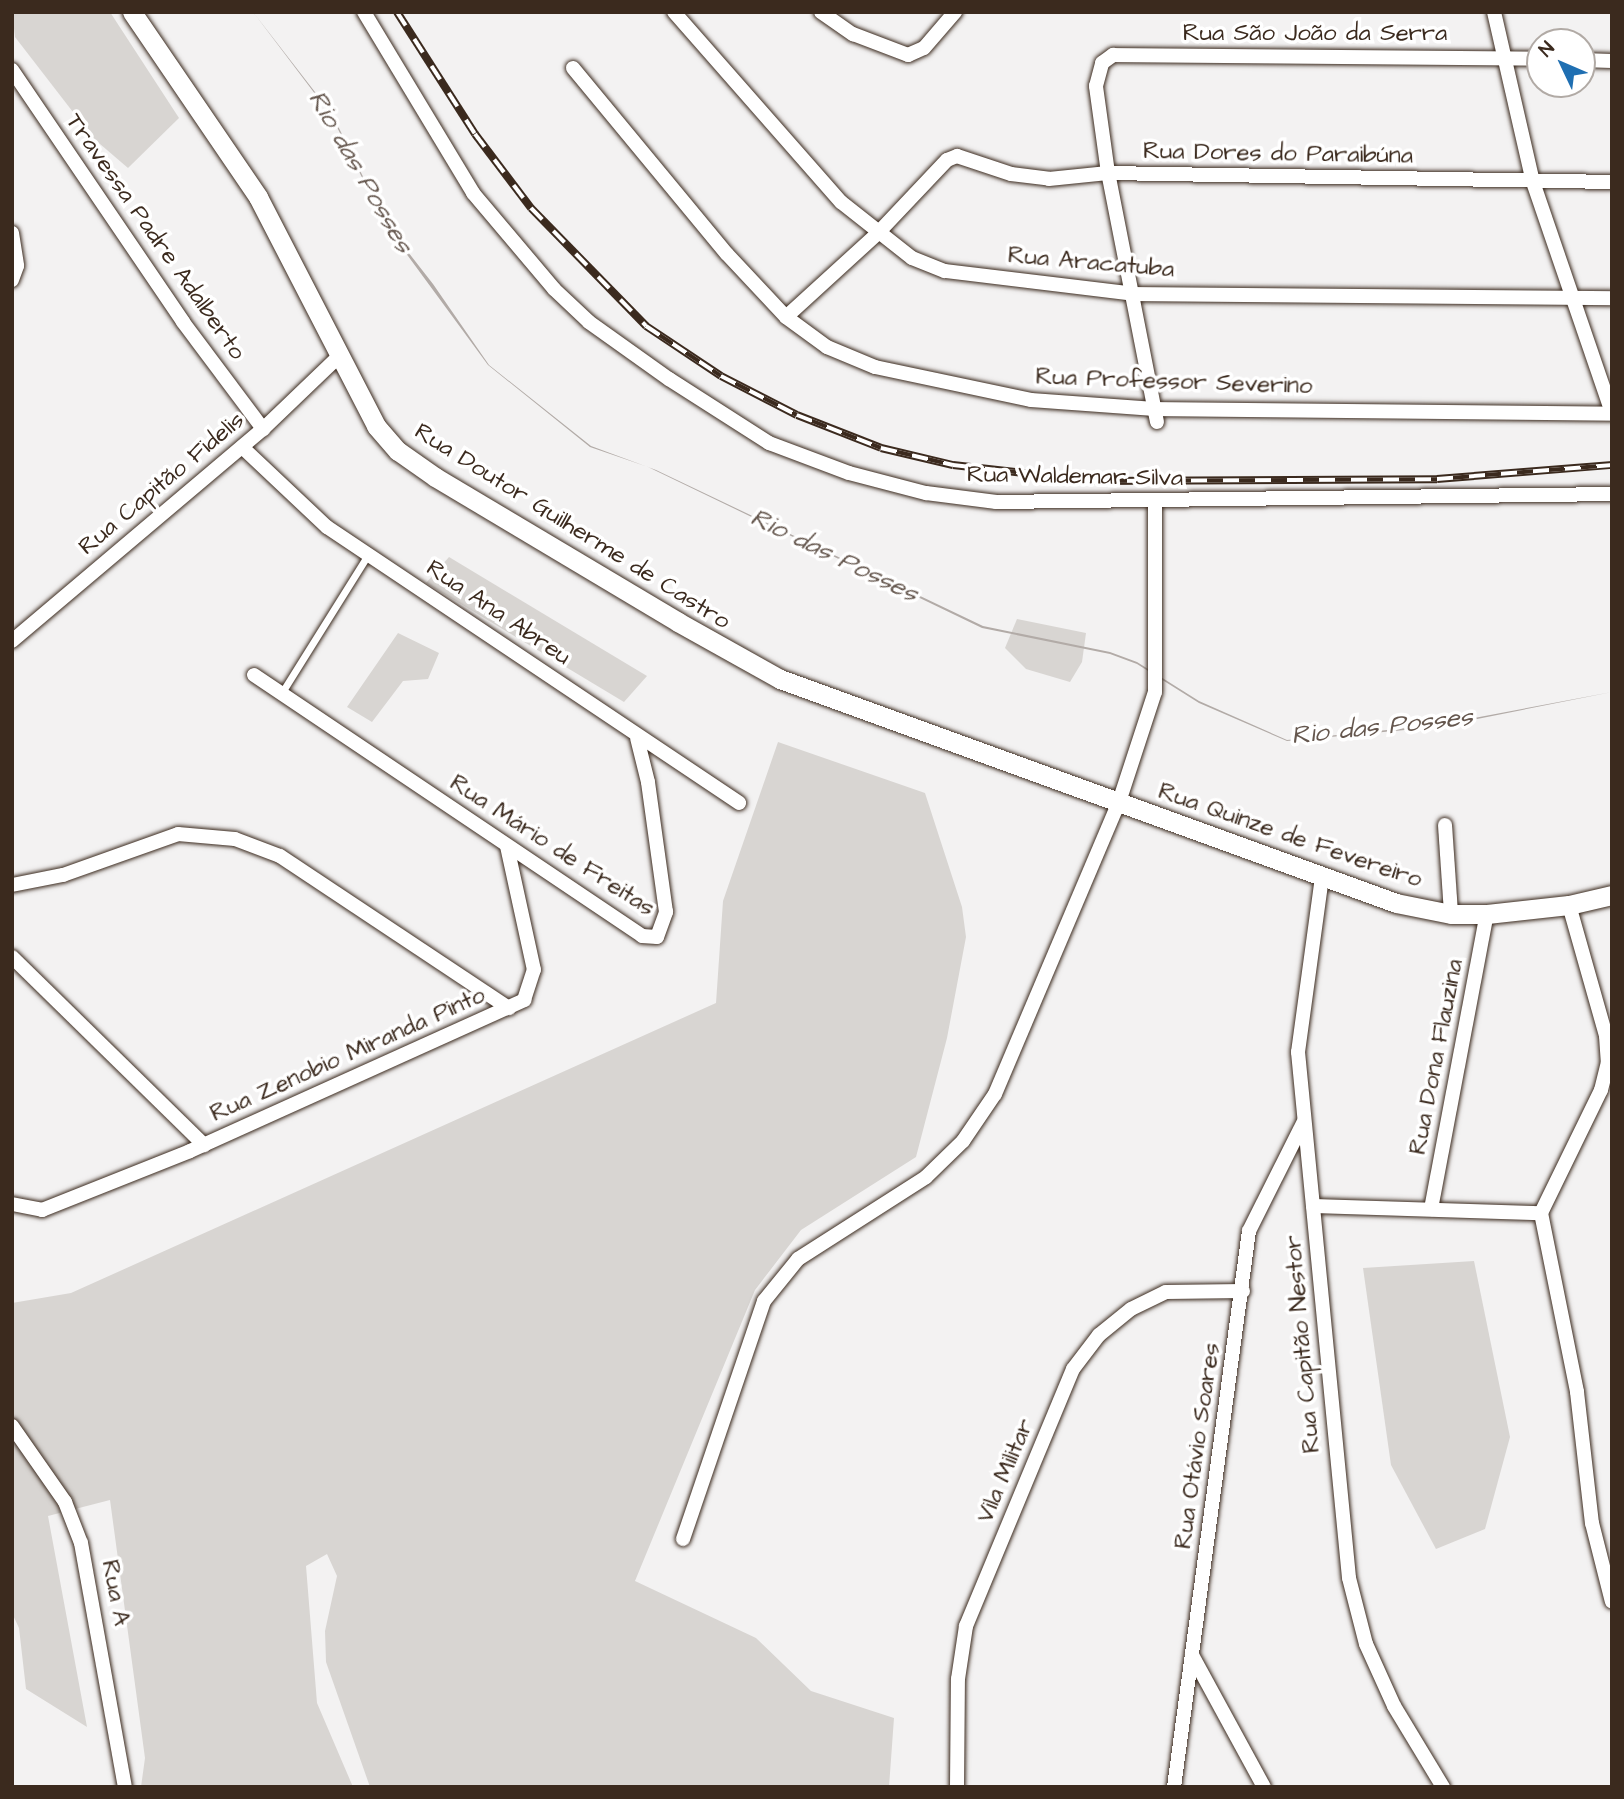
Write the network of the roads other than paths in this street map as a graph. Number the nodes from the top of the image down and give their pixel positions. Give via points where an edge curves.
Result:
1 (132, 12) edge
2 (364, 12) edge
3 (674, 12) edge
4 (821, 12) edge
5 (955, 12) edge
6 (1494, 12) edge
7 (1506, 58) junction
8 (1526, 59) edge
9 (573, 68) dead end
10 (12, 70) edge
11 (1108, 173) junction
12 (1612, 181) edge
13 (1534, 182) junction
14 (12, 233) edge
15 (877, 234) junction
16 (12, 280) edge
17 (1135, 294) junction
18 (1612, 298) edge
19 (1570, 299) junction
20 (786, 317) junction
21 (337, 358) junction
22 (1612, 413) edge
23 (1156, 415) junction
24 (263, 429) junction
25 (242, 447) junction
26 (1612, 494) edge
27 (1154, 503) junction
28 (368, 555) junction
29 (12, 641) edge
30 (254, 675) dead end
31 (281, 694) junction
32 (636, 738) junction
33 (1119, 802) junction
34 (739, 803) dead end
35 (1445, 825) dead end
36 (507, 846) junction
37 (1322, 877) junction
38 (12, 885) edge
39 (1612, 895) edge
40 (1569, 905) junction
41 (1451, 914) junction
42 (1487, 914) junction
43 (12, 957) edge
44 (509, 1008) junction
45 (1606, 1089) edge
46 (1303, 1123) junction
47 (204, 1145) junction
48 (12, 1204) edge
49 (1313, 1206) junction
50 (1431, 1209) junction
51 (1541, 1213) junction
52 (1243, 1291) junction
53 (12, 1426) edge
54 (683, 1539) dead end
55 (1612, 1602) edge
56 (1192, 1655) junction
57 (125, 1787) edge
58 (957, 1787) edge
59 (1174, 1787) edge
60 (1264, 1787) edge
61 (1443, 1787) edge

1 - 21 main road, Rua Doutor Guilherme de Castro via 258,197
2 - 27 street, Rua Waldemar Silva via 473,193 554,289 589,322 769,443 849,473 926,493 996,502
3 - 15 street, Rua Aracatuba via 793,149
4 - 5 street via 853,34 908,55 924,48
6 - 7 street
7 - 8 street, Rua São João da Serra
7 - 11 street, Rua São João da Serra via 1113,55 1097,72
7 - 13 street
9 - 20 street, Rua Professor Severino via 727,254
10 - 24 street, Travessa Padre Adalberto via 183,321
11 - 13 street, Rua Dores do Paraibúna
11 - 15 street, Rua Dores do Paraibúna via 1049,179 1012,174 967,156 947,160
11 - 17 street
12 - 13 street, Rua Dores do Paraibúna
13 - 19 street
14 - 16 street via 17,266
15 - 17 street, Rua Aracatuba via 912,258 945,271
15 - 20 street
17 - 19 street, Rua Aracatuba
17 - 23 street
18 - 19 street, Rua Aracatuba
19 - 22 street
20 - 23 street, Rua Professor Severino via 827,347 875,367 1031,400
21 - 24 street, Rua Capitão Fidelis
21 - 33 main road, Rua Doutor Guilherme de Castro via 376,426 398,451 737,658 780,679
22 - 23 street, Rua Professor Severino
24 - 25 street, Rua Capitão Fidelis
25 - 28 street, Rua Ana Abreu via 293,497
25 - 29 street, Rua Capitão Fidelis
26 - 27 street, Rua Waldemar Silva
27 - 33 street via 1155,692
28 - 31 lane
28 - 32 street, Rua Ana Abreu
30 - 31 street, Rua Mário de Freitas
31 - 36 street, Rua Mário de Freitas
32 - 34 street, Rua Ana Abreu
32 - 36 street, Rua Mário de Freitas via 648,782 666,912 657,937 642,936
33 - 37 main road, Rua Quinze de Fevereiro
33 - 54 street via 995,1094 963,1141 926,1177 798,1259 764,1301
35 - 41 street
36 - 44 street, Rua Zenobio Miranda Pinto via 534,970 524,1000
37 - 41 main road, Rua Quinze de Fevereiro via 1396,903
37 - 46 street, Rua Capitão Nestor via 1298,1052
38 - 44 street via 63,875 178,834 235,839 280,856
39 - 40 main road, Rua Quinze de Fevereiro
40 - 42 main road, Rua Quinze de Fevereiro
40 - 45 street via 1606,1036
41 - 42 main road, Rua Quinze de Fevereiro
42 - 50 street, Rua Dona Flauzina
43 - 47 street
44 - 47 street, Rua Zenobio Miranda Pinto
45 - 51 street
46 - 49 street, Rua Capitão Nestor
46 - 52 street, Rua Otávio Soares via 1249,1231
47 - 48 street, Rua Zenobio Miranda Pinto via 43,1210
49 - 50 street
49 - 61 street, Rua Capitão Nestor via 1349,1578 1366,1644 1388,1693
50 - 51 street
51 - 55 street via 1577,1392 1592,1523
52 - 56 street, Rua Otávio Soares
52 - 58 street, Vila Militar via 1166,1292 1131,1310 1099,1335 1073,1369 966,1626 958,1679
53 - 57 street, Rua A via 65,1502 82,1543
56 - 59 street, Rua Otávio Soares
56 - 60 street

